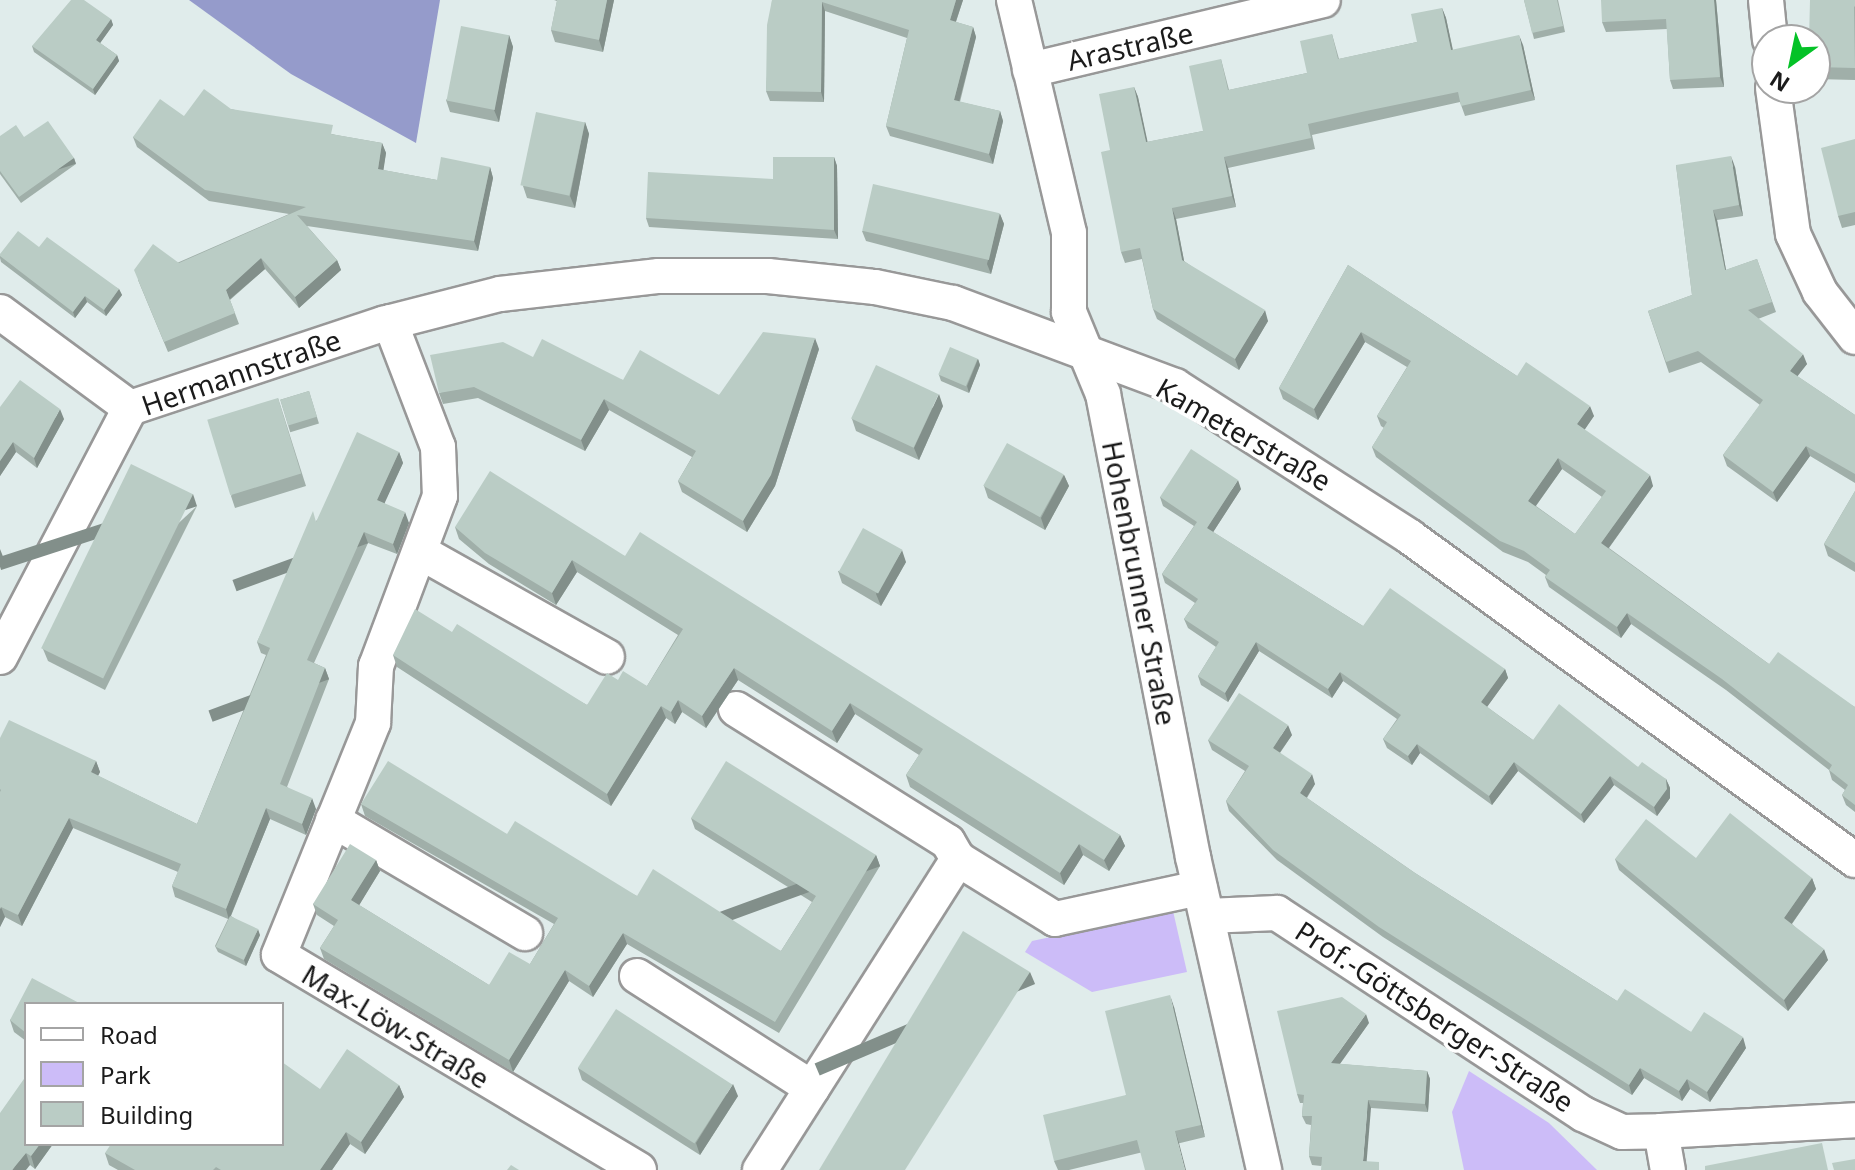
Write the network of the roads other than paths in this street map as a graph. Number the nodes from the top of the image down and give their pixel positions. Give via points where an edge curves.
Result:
1 (1014, 0) edge
2 (1323, 0) edge
3 (1766, 0) edge
4 (1768, 24) edge
5 (1030, 70) junction
6 (1775, 104) edge
7 (0, 312) edge
8 (390, 322) junction
9 (1855, 337) edge
10 (1085, 353) junction
11 (130, 408) junction
12 (422, 553) junction
13 (0, 657) edge
14 (607, 657) dead end
15 (736, 709) dead end
16 (333, 820) junction
17 (958, 859) junction
18 (1855, 860) edge
19 (1203, 902) junction
20 (525, 933) dead end
21 (637, 976) dead end
22 (812, 1088) junction
23 (1855, 1120) edge
24 (1661, 1131) junction
25 (639, 1170) edge
26 (760, 1170) edge
27 (1264, 1170) edge
28 (1668, 1170) edge

1 - 5 street, Hohenbrunner Straße
2 - 5 street, Arastraße
3 - 4 street
5 - 10 street, Hohenbrunner Straße via 1069,233 1069,312
6 - 9 street via 1793,234 1820,292
7 - 11 street
8 - 10 street, Kameterstraße via 591,280 768,276 953,303
8 - 11 street, Hermannstraße
8 - 12 street, Max-Löw-Straße via 438,447 440,496
10 - 18 street, Kameterstraße via 1175,386 1318,475
10 - 19 street, Hohenbrunner Straße via 1103,394
11 - 13 street, Hermannstraße
12 - 14 street
12 - 16 street, Max-Löw-Straße via 376,666 373,723
15 - 17 street, Prof.-Göttsberger-Straße via 948,842
16 - 20 street
16 - 25 street, Max-Löw-Straße via 279,955
17 - 19 street, Prof.-Göttsberger-Straße via 1055,919
17 - 22 street
19 - 24 street, Prof.-Göttsberger-Straße via 1277,913 1583,1114 1622,1132
19 - 27 street, Hohenbrunner Straße
21 - 22 street
22 - 26 street
23 - 24 street, Prof.-Göttsberger-Straße
24 - 28 street

